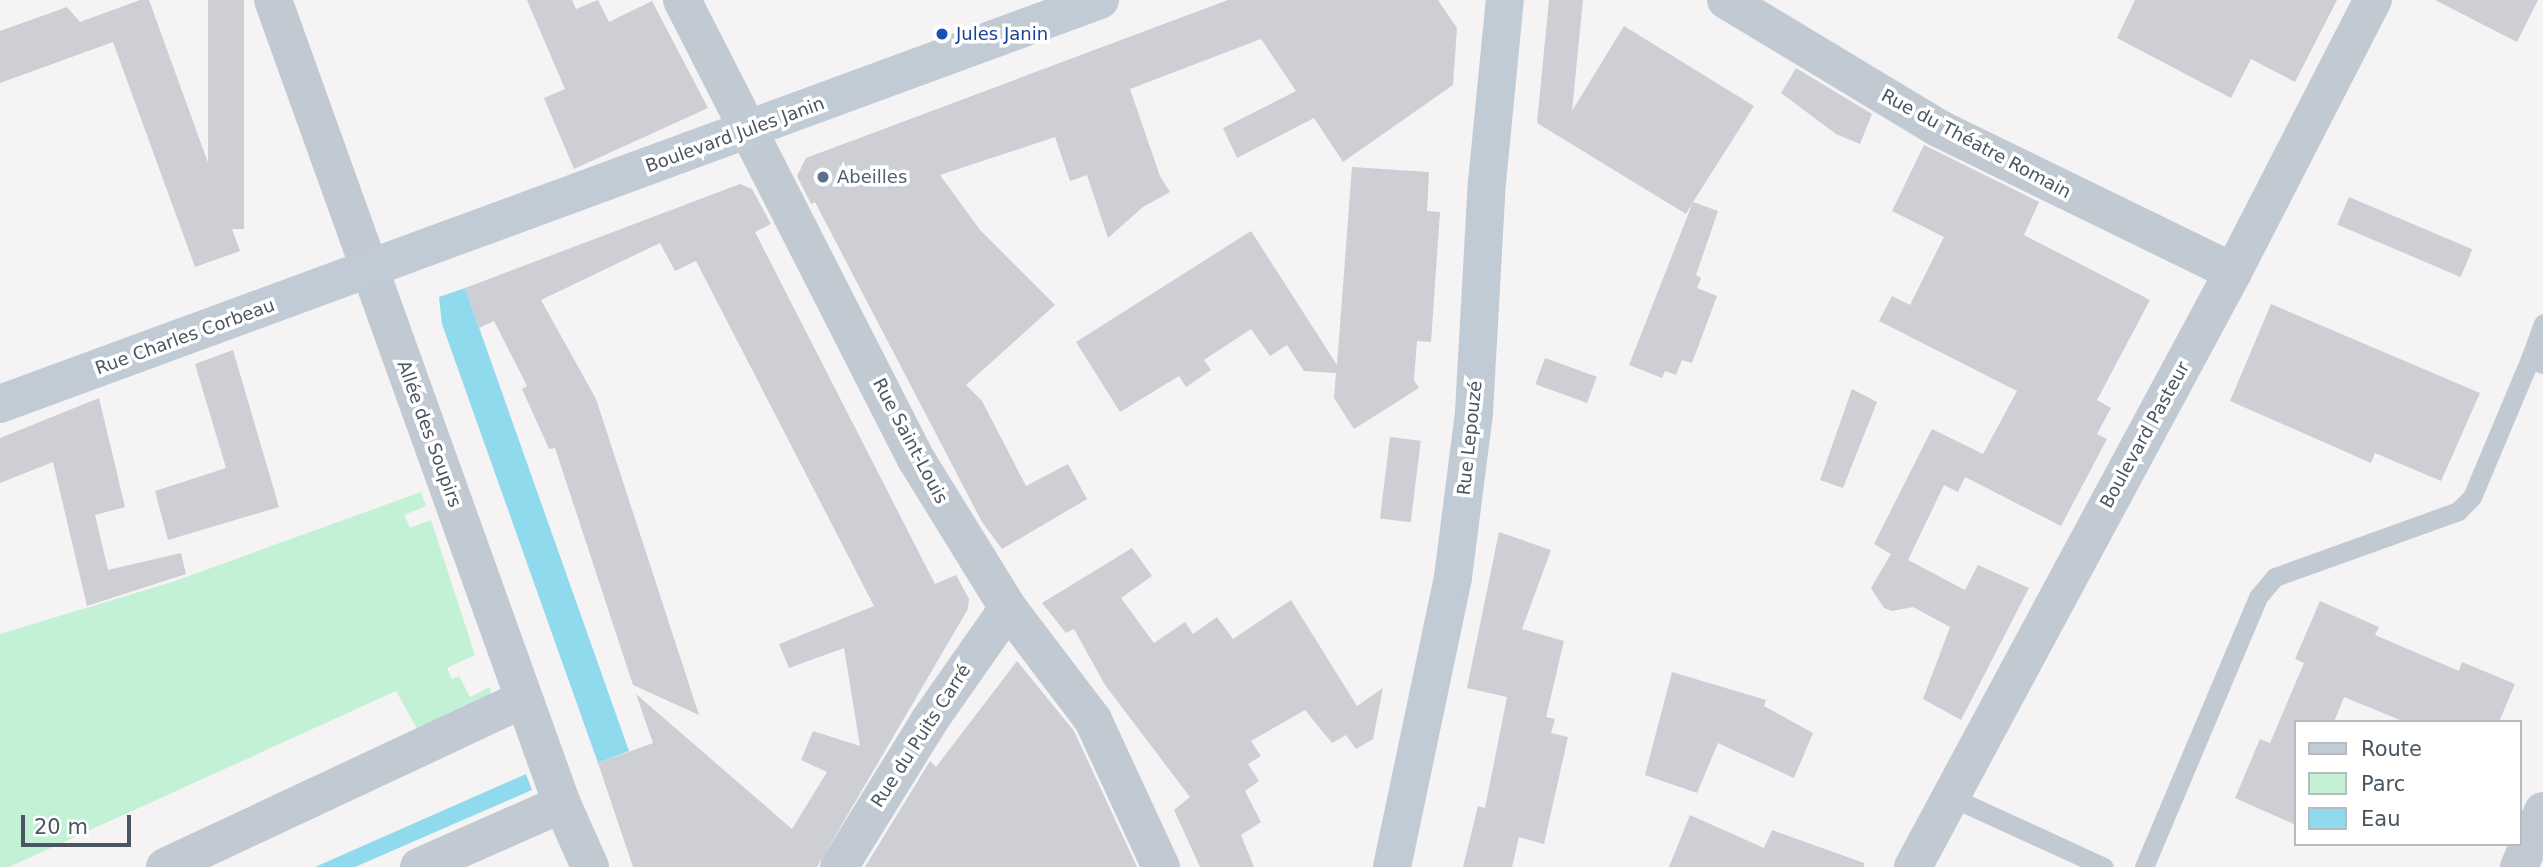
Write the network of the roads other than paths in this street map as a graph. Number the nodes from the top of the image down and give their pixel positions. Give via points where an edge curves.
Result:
1 (273, 0) edge
2 (682, 0) edge
3 (1100, 0) edge
4 (1726, 0) edge
5 (2372, 0) edge
6 (1504, 1) edge
7 (750, 129) junction
8 (370, 270) junction
9 (2233, 272) junction
10 (2543, 323) edge
11 (2536, 362) edge
12 (0, 404) edge
13 (1008, 608) junction
14 (524, 699) junction
15 (1948, 796) junction
16 (562, 804) junction
17 (2543, 811) edge
18 (835, 865) edge
19 (165, 867) edge
20 (419, 867) edge
21 (590, 867) edge
22 (1161, 867) edge
23 (1392, 867) edge
24 (1913, 867) edge
25 (2104, 867) edge
26 (2144, 867) edge
27 (2519, 867) edge

1 - 8 street, Allée des Soupirs
2 - 7 street, Rue Saint-Louis
3 - 7 main road, Boulevard Jules Janin
4 - 9 street, Rue du Théatre Romain via 1940,129
5 - 9 street, Boulevard Pasteur
6 - 23 main road, Rue Lepouzé via 1487,182 1474,412 1455,564
7 - 8 main road, Boulevard Jules Janin
7 - 13 street, Rue Saint-Louis via 916,459
8 - 12 main road, Rue Charles Corbeau via 145,341
8 - 14 street, Allée des Soupirs
9 - 15 street, Boulevard Pasteur
10 - 11 lane
11 - 26 lane via 2472,497 2458,511 2275,577 2258,597
13 - 18 street, Rue du Puits Carré
13 - 22 street, Rue Saint-Louis via 1093,720
14 - 16 street, Allée des Soupirs
14 - 19 street
15 - 24 street, Boulevard Pasteur
15 - 25 lane
16 - 20 street
16 - 21 street, Allée des Soupirs
17 - 27 street

